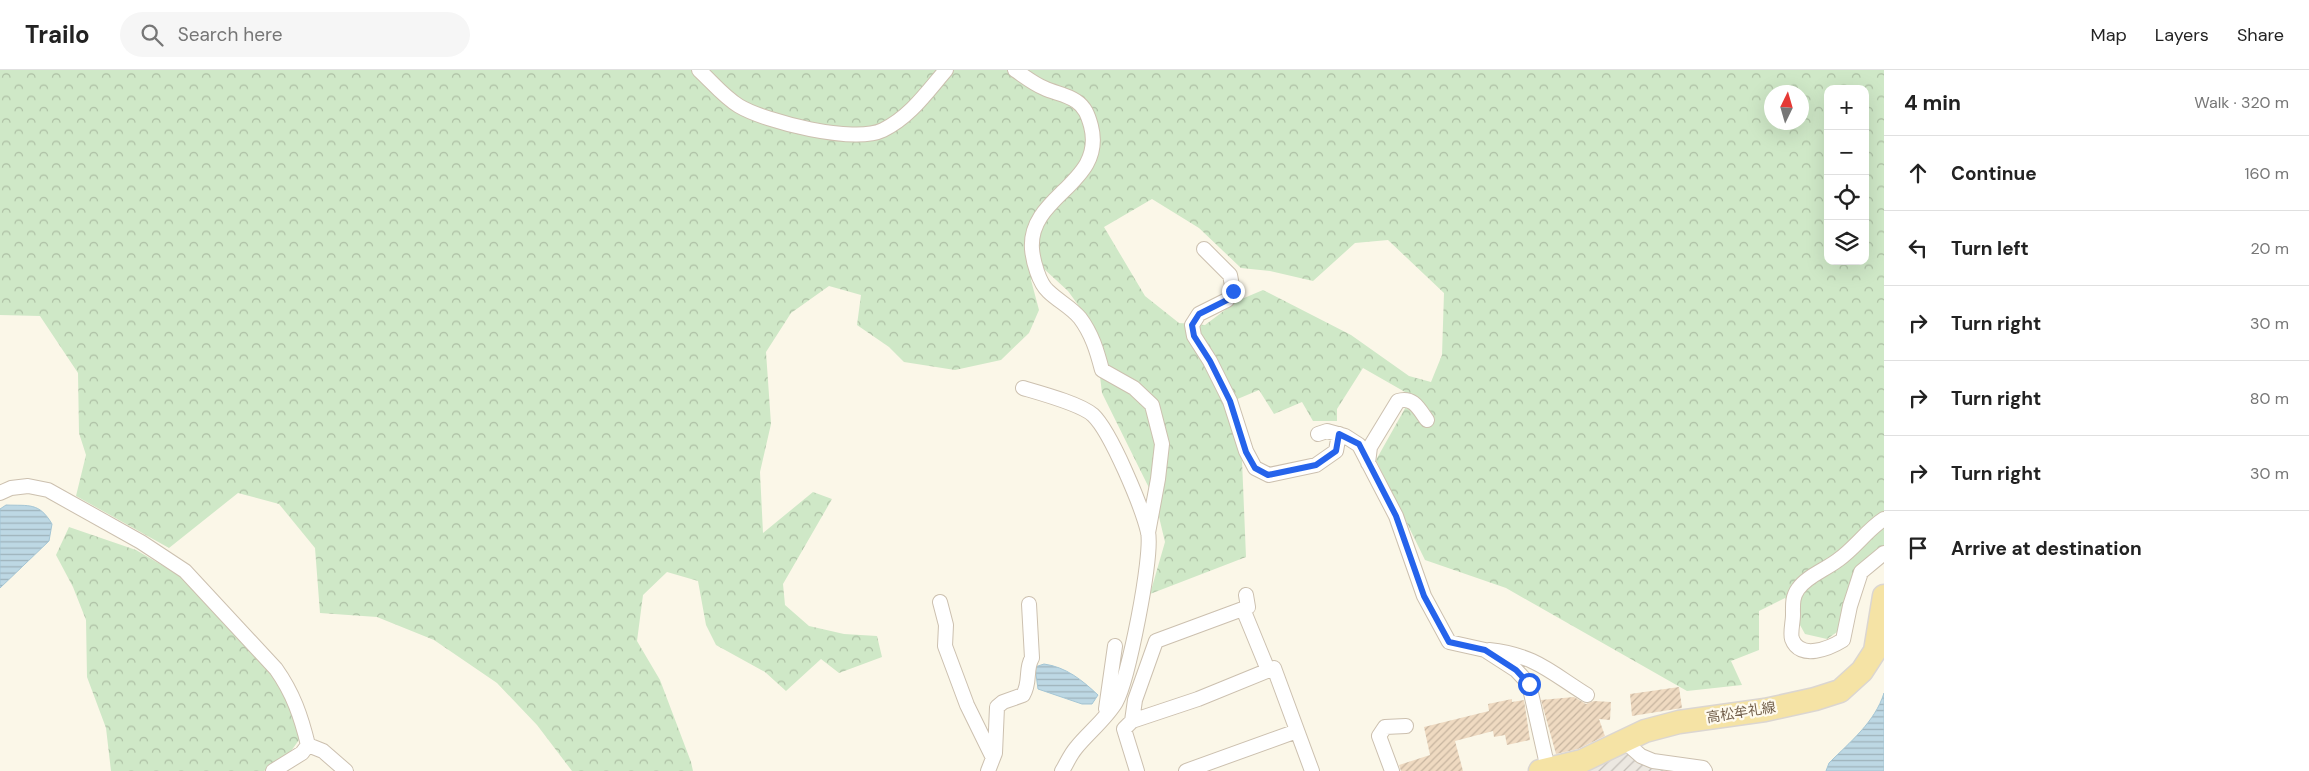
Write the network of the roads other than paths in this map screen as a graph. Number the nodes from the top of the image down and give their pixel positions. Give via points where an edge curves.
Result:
1 (699, 70) edge
2 (946, 70) edge
3 (1015, 70) edge
4 (1204, 249) dead end
5 (1023, 388) dead end
6 (1427, 420) dead end
7 (1318, 434) dead end
8 (1339, 434) junction
9 (1368, 463) junction
10 (0, 493) edge
11 (1884, 519) edge
12 (1148, 533) junction
13 (1884, 554) edge
14 (1246, 595) dead end
15 (1884, 596) edge
16 (940, 602) dead end
17 (1029, 604) dead end
18 (1243, 609) junction
19 (1115, 646) dead end
20 (1485, 650) junction
21 (1268, 670) junction
22 (1586, 695) dead end
23 (1105, 714) junction
24 (1132, 720) junction
25 (1406, 726) dead end
26 (1297, 731) junction
27 (1624, 741) junction
28 (308, 745) junction
29 (990, 765) edge
30 (1544, 770) edge
31 (273, 771) edge
32 (346, 771) edge
33 (1062, 771) edge
34 (1137, 771) edge
35 (1186, 771) edge
36 (1312, 771) edge
37 (1392, 771) edge
38 (1705, 771) edge

1 - 2 street via 739,106 797,128 843,133 880,131 895,123 928,94
3 - 12 street via 1043,88 1077,101 1088,113 1093,150 1084,172 1059,193 1034,226 1032,249 1037,270 1047,290 1079,317 1092,338 1102,370 1134,388 1152,405 1162,444
4 - 8 street via 1230,275 1233,291 1227,300 1199,314 1192,325 1194,336 1230,401 1246,452 1255,468 1268,475 1316,465 1336,451
5 - 12 street via 1093,415 1106,433 1132,486
6 - 9 street via 1414,402 1398,401 1370,447
7 - 8 street via 1327,431
8 - 9 street via 1359,444
9 - 20 street via 1396,516 1424,596 1449,642
10 - 28 street via 28,486 48,490 141,542 184,571 276,669 301,714
11 - 13 street via 1839,560 1798,588 1794,597 1792,638 1798,646 1806,651 1818,650 1843,640 1861,572
12 - 23 street via 1144,587 1124,681 1115,703
14 - 18 street via 1248,607
15 - 27 main road, 高松牟礼線 via 1875,651 1862,671 1840,691 1765,710 1679,722 1645,731
16 - 29 street via 946,626 945,646
17 - 29 street via 1032,658 1028,664 1028,686 1023,695 997,707 995,753
18 - 21 street
18 - 24 street via 1156,641 1135,700
19 - 23 street
20 - 22 street via 1525,657
20 - 30 street via 1516,670 1529,684
21 - 24 street via 1198,699
21 - 26 street via 1274,668
23 - 33 street via 1075,749
24 - 34 street via 1124,729
25 - 37 street via 1385,727 1379,736
26 - 35 street
26 - 36 street
27 - 30 main road, 高松牟礼線 via 1582,761
27 - 38 street via 1641,756 1654,761
28 - 31 street via 302,753
28 - 32 street via 323,751

